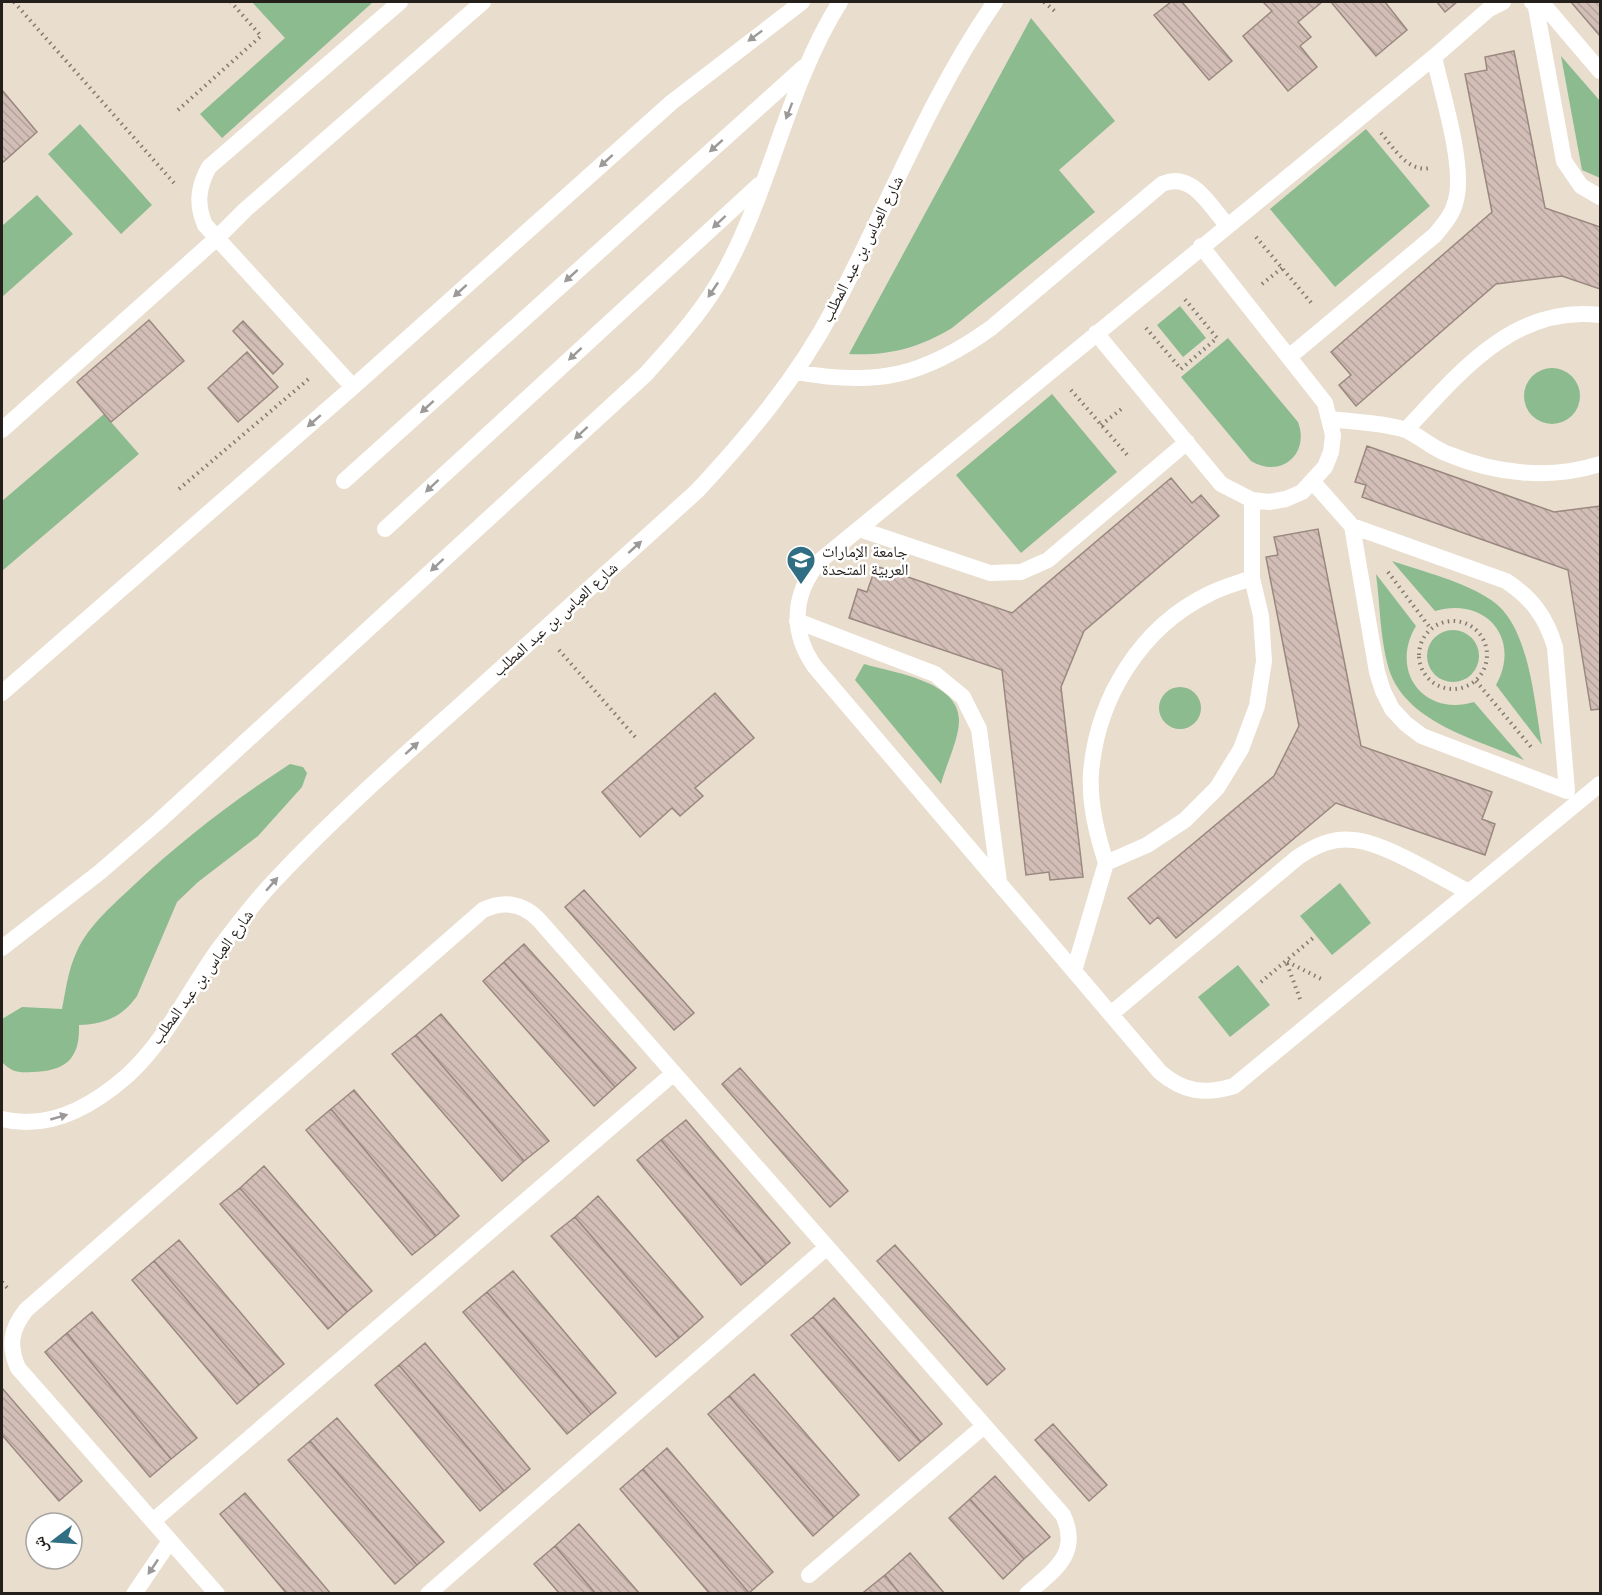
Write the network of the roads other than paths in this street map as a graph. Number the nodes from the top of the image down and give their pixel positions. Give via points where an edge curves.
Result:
1 (400, 2) edge
2 (483, 2) edge
3 (802, 2) edge
4 (840, 2) edge
5 (995, 2) edge
6 (1503, 2) edge
7 (1533, 2) edge
8 (1434, 57) junction
9 (807, 64) junction
10 (1600, 71) edge
11 (762, 183) junction
12 (1600, 197) edge
13 (1233, 220) junction
14 (217, 238) junction
15 (1201, 246) junction
16 (1600, 315) edge
17 (1096, 333) junction
18 (1289, 357) junction
19 (796, 372) junction
20 (353, 387) junction
21 (1331, 418) junction
22 (2, 430) edge
23 (1406, 430) junction
24 (1187, 442) junction
25 (1600, 464) edge
26 (344, 481) dead end
27 (1313, 483) junction
28 (1252, 500) junction
29 (1353, 526) junction
30 (385, 529) dead end
31 (859, 529) junction
32 (1252, 578) junction
33 (797, 621) junction
34 (2, 693) edge
35 (1600, 784) edge
36 (1572, 797) junction
37 (1106, 863) junction
38 (999, 883) junction
39 (1469, 892) junction
40 (2, 948) edge
41 (1074, 970) junction
42 (1110, 1014) junction
43 (674, 1073) junction
44 (2, 1119) edge
45 (827, 1247) junction
46 (984, 1426) junction
47 (153, 1521) junction
48 (170, 1541) junction
49 (809, 1575) dead end
50 (134, 1593) edge
51 (217, 1593) edge
52 (428, 1593) edge
53 (1027, 1593) edge

1 - 14 lane via 209,167 198,197 205,225
2 - 14 lane
3 -> 20 lane via 672,102
4 - 9 lane
5 - 19 lane, شارع العباس بن عبد المطلب via 963,48 832,312
6 - 8 lane via 1489,9
7 - 10 lane via 1548,10
7 - 12 lane via 1564,161 1581,186
8 - 13 lane
8 - 18 lane via 1458,178 1456,199 1448,219 1435,235
9 -> 11 lane
9 -> 26 lane
11 -> 30 lane
11 -> 40 lane via 717,285 684,332 646,374 159,821
13 - 15 lane
13 - 19 lane via 1191,184 1172,180 963,348 903,374 833,379
14 - 20 lane
14 - 22 lane
15 - 17 lane
15 - 18 lane
16 - 23 lane via 1550,318 1506,334 1469,363
17 - 24 lane
17 - 31 lane
18 - 21 lane via 1325,403
44 -> 19 lane, شارع العباس بن عبد المطلب via 28,1122 75,1112 129,1074 273,882 334,819 697,491 741,444
20 -> 34 lane
21 - 23 lane
21 - 27 lane via 1331,452
23 - 25 lane via 1446,454 1490,469 1536,474 1582,470
24 - 28 lane via 1221,484
24 - 31 lane via 1048,560 1021,572 983,571
27 - 28 lane via 1286,499
27 - 29 lane
28 - 32 lane
29 - 36 lane via 1377,672 1392,709 1422,736
29 - 36 lane via 1506,580 1538,608 1555,647
31 - 33 lane via 810,573 797,604
32 - 37 lane via 1261,616 1264,661 1257,706 1241,749 1217,788 1185,820 1147,846
32 - 37 lane via 1209,593 1171,618 1139,649 1114,687 1098,729 1091,774 1094,819
33 - 38 lane via 806,654 815,667
33 - 38 lane via 935,674 963,697 979,729
35 - 36 lane
36 - 39 lane
37 - 41 lane
38 - 41 lane
39 - 42 lane via 1374,844 1354,840 1315,846
39 - 42 lane via 1234,1086 1203,1092 1172,1083
41 - 42 lane
43 - 45 lane
43 - 47 lane
43 - 47 lane via 531,911 507,903 483,910 26,1310 16,1323 11,1337 18,1368
45 - 46 lane
45 - 52 lane
46 - 49 lane
46 - 53 lane via 1063,1515 1068,1526 1070,1538 1062,1561
47 - 48 lane
48 -> 50 lane
48 - 51 lane

